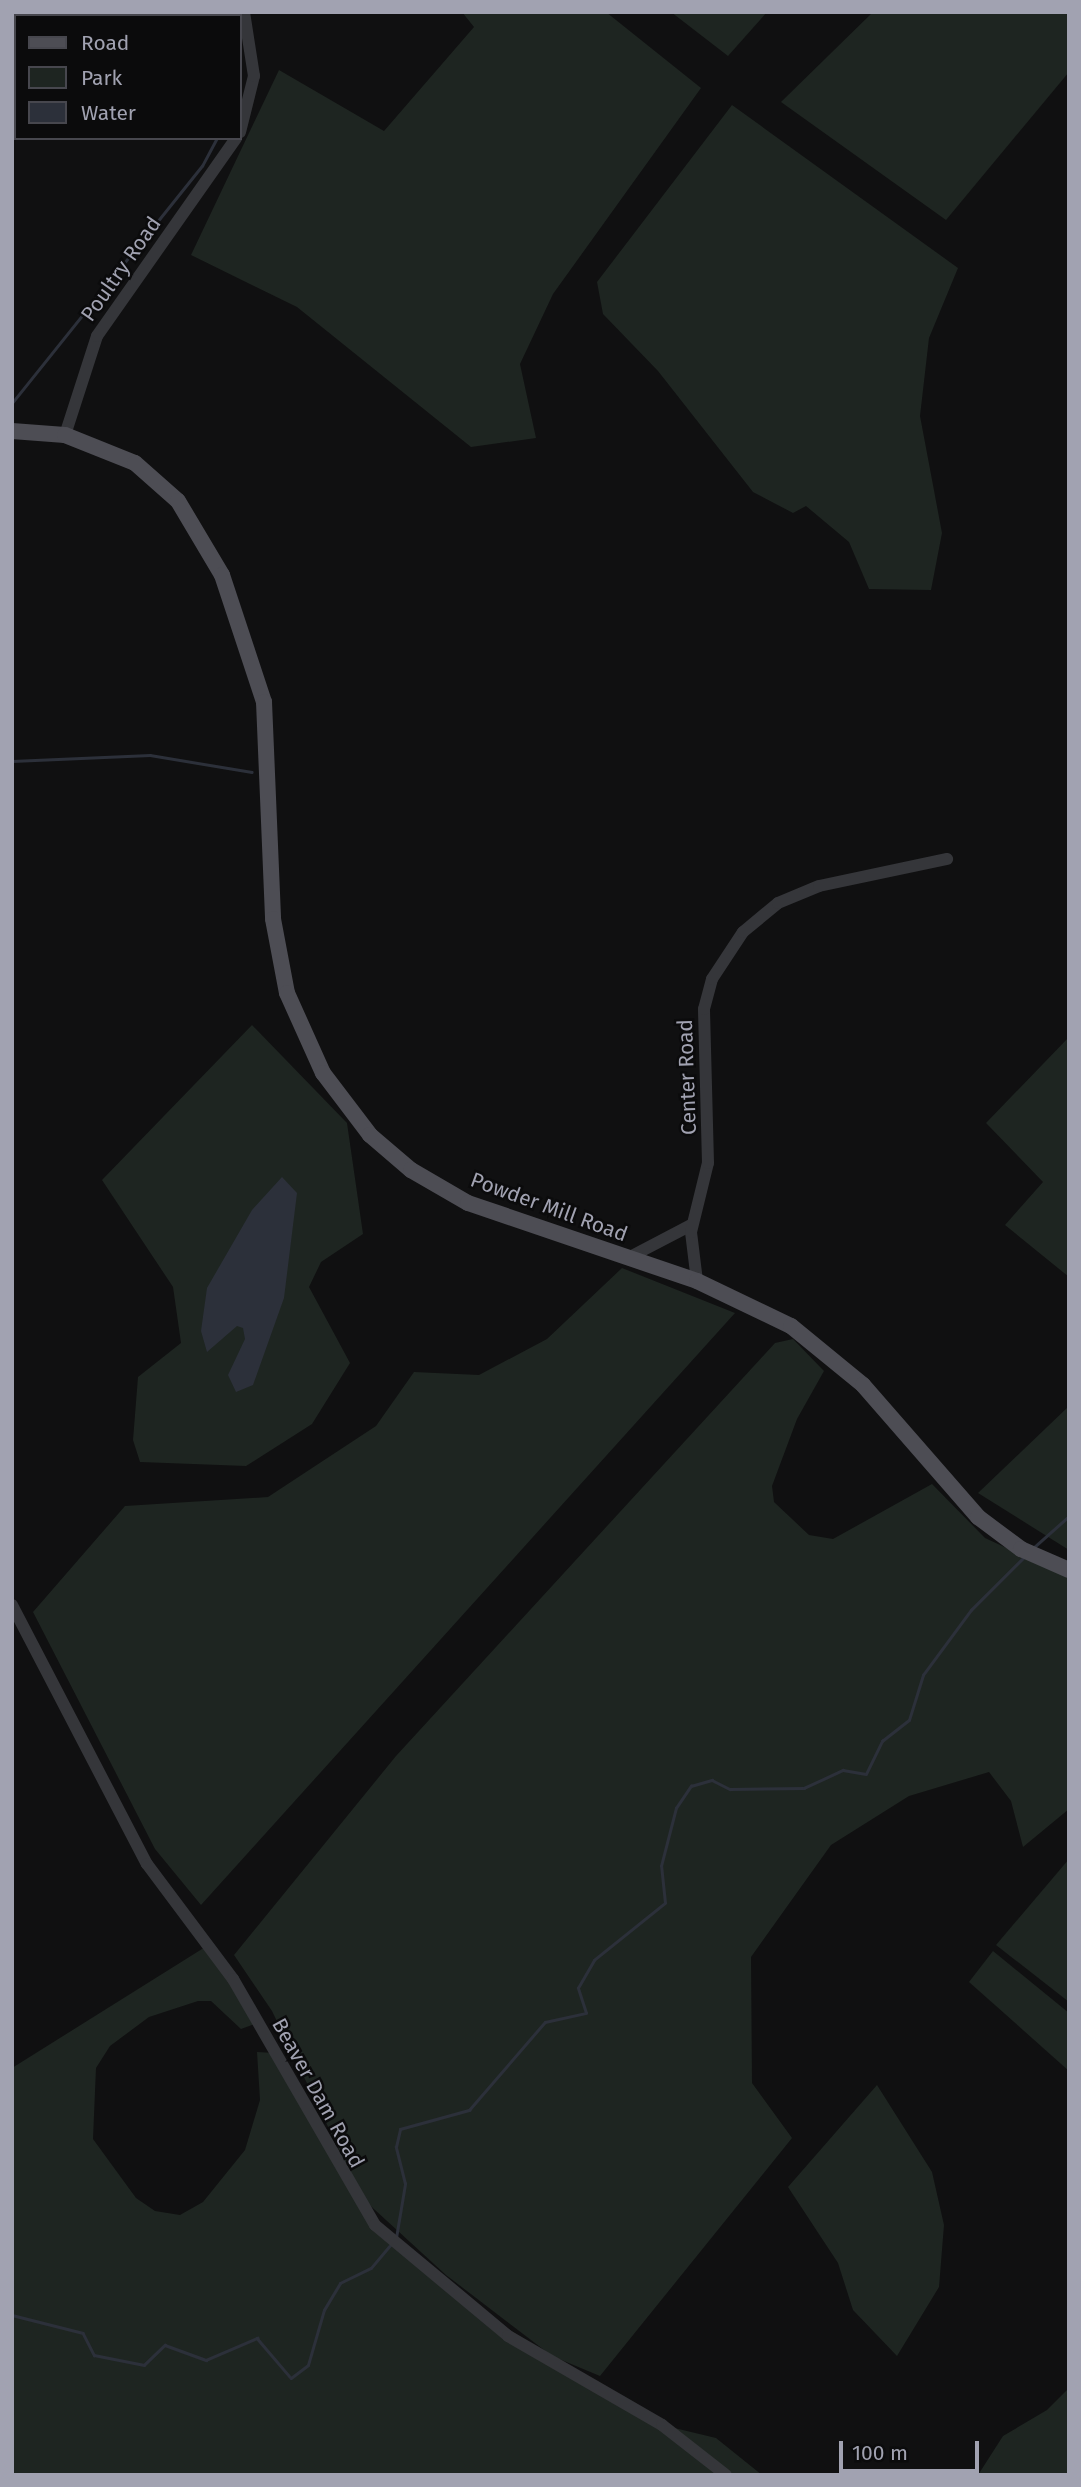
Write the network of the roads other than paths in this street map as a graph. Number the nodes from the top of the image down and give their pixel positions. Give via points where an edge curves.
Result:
1 (244, 12) edge
2 (242, 124) edge
3 (235, 140) edge
4 (12, 431) edge
5 (65, 435) junction
6 (947, 859) dead end
7 (691, 1225) junction
8 (628, 1258) junction
9 (697, 1280) junction
10 (1069, 1570) edge
11 (12, 1605) edge
12 (726, 2475) edge

1 - 2 street via 254,76
3 - 5 street, Poultry Road via 97,336
4 - 5 main road, Powder Mill Road
5 - 8 main road, Powder Mill Road via 120,453 167,490 199,530 241,618 267,719 280,965 323,1073 370,1135 430,1183 501,1216
6 - 7 street, Center Road via 796,894 762,914 727,954 706,993 709,1148
7 - 8 street
7 - 9 street, Center Road
8 - 9 main road, Powder Mill Road
9 - 10 main road, Powder Mill Road via 775,1317 832,1355 962,1504 1028,1553
11 - 12 street, Beaver Dam Road via 147,1864 221,1960 351,2194 398,2246 518,2343 662,2425

